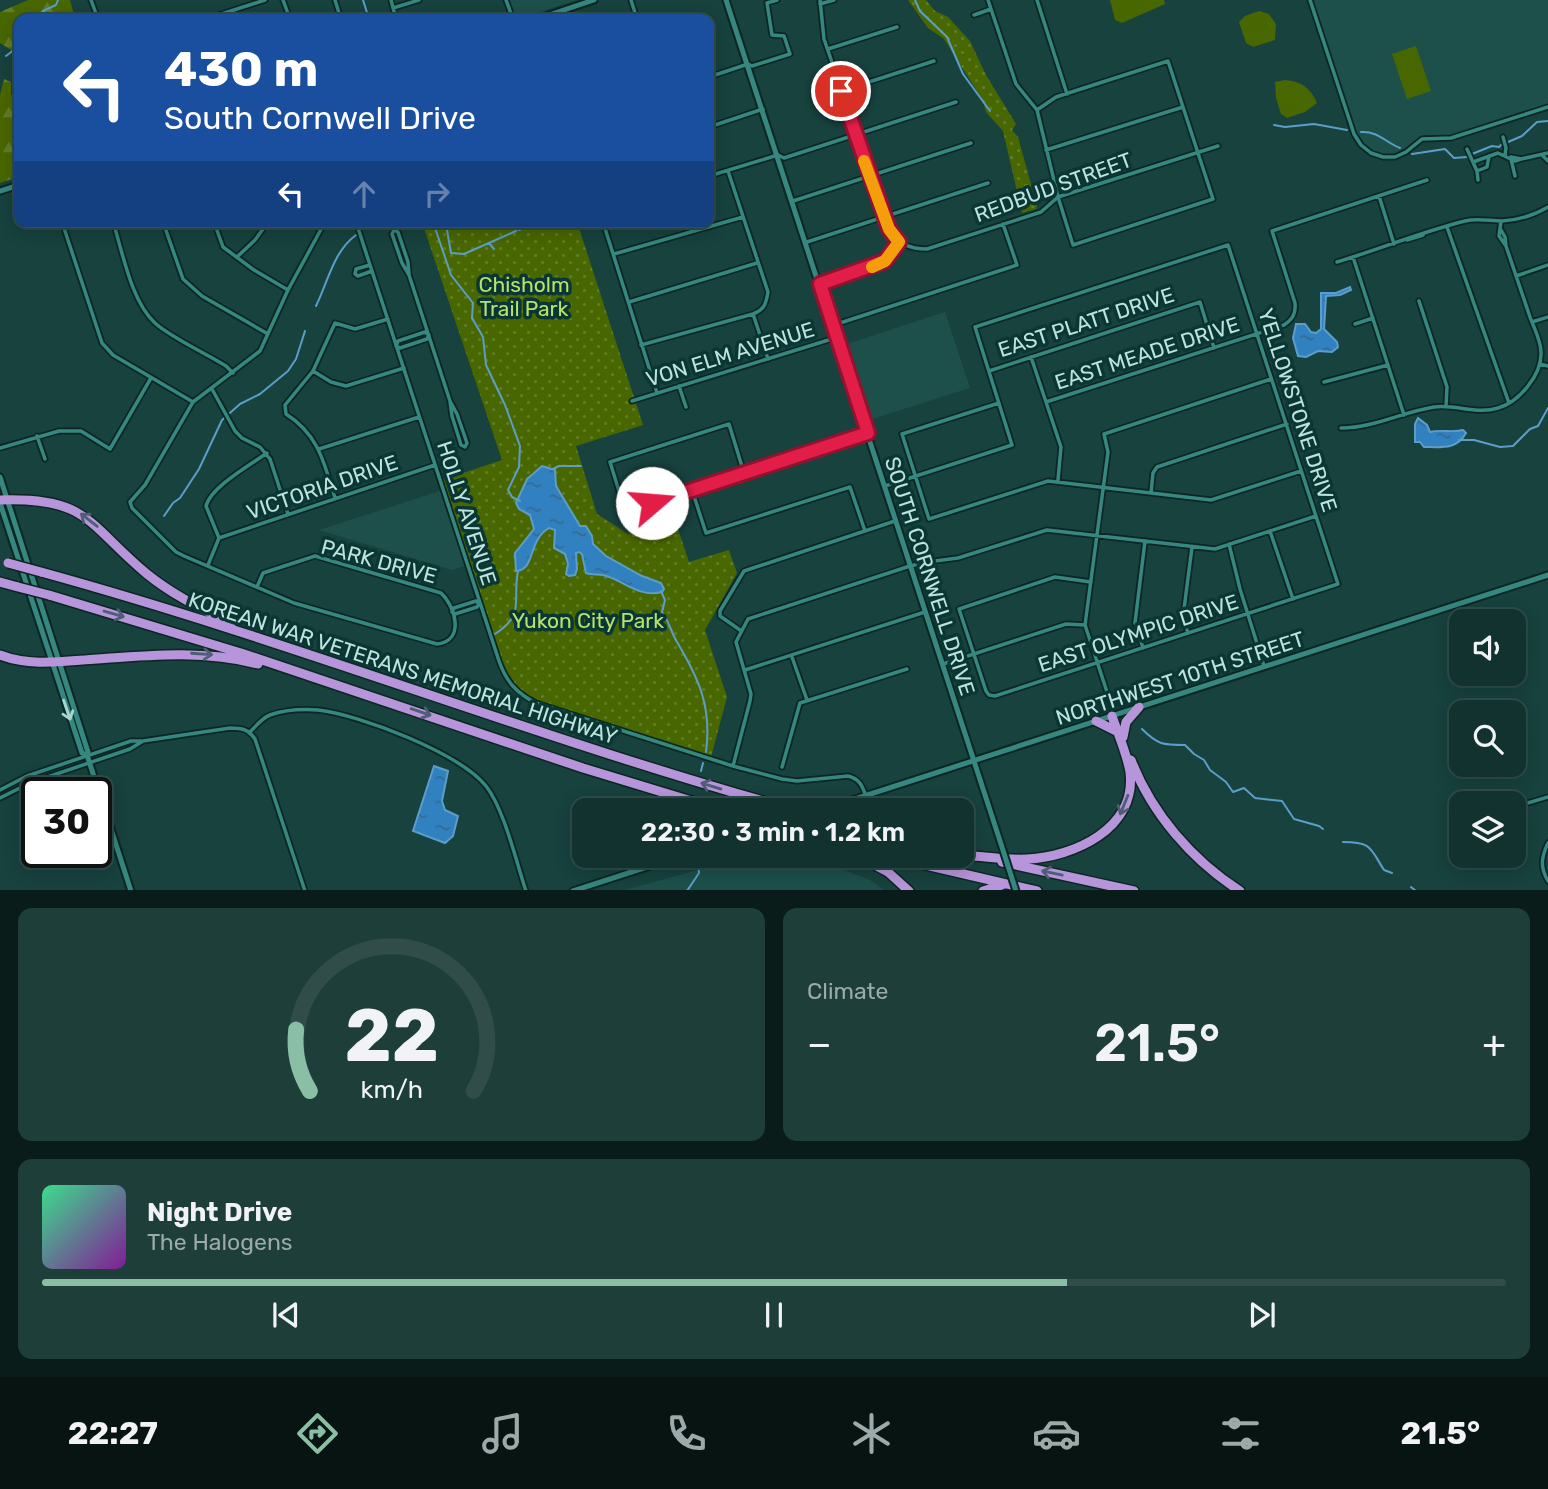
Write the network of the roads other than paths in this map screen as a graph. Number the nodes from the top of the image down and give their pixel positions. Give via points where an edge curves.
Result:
1 (265, 0) edge
2 (391, 0) edge
3 (419, 0) edge
4 (594, 0) edge
5 (726, 0) edge
6 (777, 0) edge
7 (834, 0) edge
8 (988, 0) edge
9 (1037, 0) edge
10 (1310, 0) edge
11 (820, 2) edge
12 (393, 8) junction
13 (991, 9) junction
14 (222, 14) edge
15 (395, 14) edge
16 (552, 14) edge
17 (974, 15) dead end
18 (897, 27) dead end
19 (828, 49) junction
20 (934, 61) dead end
21 (748, 64) junction
22 (714, 74) edge
23 (841, 91) junction
24 (1067, 94) junction
25 (956, 102) dead end
26 (1183, 107) junction
27 (1548, 107) edge
28 (762, 109) junction
29 (1037, 110) junction
30 (714, 125) edge
31 (856, 134) junction
32 (1503, 137) dead end
33 (971, 143) dead end
34 (1219, 146) dead end
35 (1046, 149) junction
36 (1467, 149) dead end
37 (1198, 153) junction
38 (1548, 153) edge
39 (778, 155) junction
40 (1505, 155) junction
41 (1542, 155) junction
42 (1489, 156) junction
43 (1511, 157) junction
44 (1548, 161) edge
45 (1473, 162) junction
46 (728, 171) junction
47 (1477, 171) junction
48 (714, 175) edge
49 (871, 176) junction
50 (1515, 176) dead end
51 (1427, 180) dead end
52 (1478, 180) dead end
53 (988, 183) dead end
54 (1378, 196) junction
55 (1058, 197) junction
56 (793, 201) junction
57 (1548, 207) edge
58 (884, 216) junction
59 (743, 217) junction
60 (1501, 221) junction
61 (1003, 224) junction
62 (714, 225) edge
63 (1447, 227) junction
64 (64, 228) edge
65 (115, 228) edge
66 (165, 228) edge
67 (216, 228) edge
68 (264, 228) edge
69 (322, 228) edge
70 (358, 228) edge
71 (605, 228) edge
72 (705, 228) edge
73 (807, 242) junction
74 (899, 242) junction
75 (1394, 244) junction
76 (614, 254) junction
77 (1353, 257) junction
78 (237, 258) junction
79 (757, 262) junction
80 (1336, 262) dead end
81 (370, 265) junction
82 (1548, 265) edge
83 (372, 271) junction
84 (409, 275) junction
85 (1516, 276) junction
86 (820, 284) junction
87 (288, 290) junction
88 (1419, 301) dead end
89 (629, 302) junction
90 (753, 314) junction
91 (1548, 317) edge
92 (1373, 318) junction
93 (388, 320) junction
94 (1532, 322) junction
95 (1355, 324) dead end
96 (834, 325) junction
97 (1257, 333) junction
98 (269, 334) junction
99 (429, 335) junction
100 (837, 338) junction
101 (642, 345) junction
102 (396, 346) junction
103 (1214, 348) junction
104 (1031, 357) junction
105 (768, 359) junction
106 (1540, 364) junction
107 (1388, 365) junction
108 (1548, 366) edge
109 (404, 368) junction
110 (313, 371) junction
111 (989, 371) junction
112 (233, 373) junction
113 (152, 378) junction
114 (1271, 379) junction
115 (1324, 382) dead end
116 (678, 386) junction
117 (212, 389) junction
118 (657, 393) junction
119 (450, 401) junction
120 (632, 401) dead end
121 (193, 402) junction
122 (999, 402) junction
123 (1046, 402) junction
124 (1509, 403) junction
125 (1446, 406) junction
126 (686, 407) dead end
127 (1404, 416) junction
128 (419, 417) junction
129 (1287, 424) junction
130 (1341, 428) dead end
131 (868, 433) junction
132 (37, 436) junction
133 (0, 448) edge
134 (319, 449) junction
135 (267, 453) junction
136 (45, 459) dead end
137 (435, 466) junction
138 (1301, 471) junction
139 (744, 473) junction
140 (915, 476) junction
141 (0, 477) edge
142 (1058, 481) junction
143 (885, 486) junction
144 (1104, 487) junction
145 (692, 490) junction
146 (1151, 493) junction
147 (335, 498) junction
148 (3, 501) edge
149 (288, 513) junction
150 (1316, 516) junction
151 (896, 521) junction
152 (865, 531) junction
153 (1270, 531) junction
154 (1097, 534) junction
155 (219, 538) junction
156 (1145, 541) junction
157 (1229, 544) junction
158 (1192, 547) junction
159 (4, 562) edge
160 (208, 565) junction
161 (910, 566) junction
162 (1548, 575) edge
163 (0, 582) edge
164 (1091, 582) junction
165 (1338, 584) joint
166 (257, 587) junction
167 (1293, 599) junction
168 (480, 604) junction
169 (452, 612) junction
170 (925, 612) junction
171 (1248, 614) junction
172 (1085, 625) junction
173 (740, 630) junction
174 (1188, 633) junction
175 (261, 638) junction
176 (1143, 648) junction
177 (0, 654) edge
178 (973, 654) junction
179 (792, 657) junction
180 (56, 662) junction
181 (1097, 663) junction
182 (943, 664) junction
183 (1264, 666) junction
184 (907, 668) dead end
185 (745, 670) junction
186 (356, 690) junction
187 (807, 700) junction
188 (1110, 701) dead end
189 (1139, 707) junction
190 (1114, 715) junction
191 (1096, 721) junction
192 (250, 732) junction
193 (1120, 735) junction
194 (143, 741) junction
195 (87, 755) junction
196 (974, 762) junction
197 (89, 763) junction
198 (733, 766) junction
199 (782, 767) dead end
200 (0, 789) edge
201 (866, 796) junction
202 (1548, 797) edge
203 (0, 798) edge
204 (682, 798) edge
205 (755, 798) edge
206 (860, 798) edge
207 (1526, 803) edge
208 (1548, 843) edge
209 (974, 856) edge
210 (974, 856) edge
211 (644, 868) edge
212 (880, 868) edge
213 (938, 868) edge
214 (1548, 881) edge
215 (1007, 884) junction
216 (131, 890) edge
217 (304, 890) edge
218 (526, 890) edge
219 (576, 890) edge
220 (908, 890) edge
221 (986, 890) edge
222 (1016, 890) edge
223 (1033, 890) edge
224 (1129, 890) edge
225 (1239, 890) edge

1 - 14 street
2 - 12 street
3 - 12 street
4 - 16 main road
5 - 21 main road, SOUTH CORNWELL DRIVE
6 - 21 street via 767,3 772,35 784,36 790,54
7 - 11 street
8 - 13 street
9 - 24 street
10 - 27 street via 1354,134 1374,155 1398,156 1422,139 1451,138
11 - 19 street
12 - 15 street
13 - 17 street
13 - 29 street via 1016,84
18 - 19 street
19 - 23 street
20 - 23 street
21 - 22 street
21 - 28 main road, SOUTH CORNWELL DRIVE
23 - 31 street
24 - 26 street via 1168,61
24 - 29 street
25 - 31 street
26 - 35 street
26 - 37 street
28 - 30 street
28 - 39 main road, SOUTH CORNWELL DRIVE
29 - 35 street
31 - 39 street via 783,158
31 - 49 street
32 - 40 street
33 - 49 street
34 - 37 street, REDBUD STREET
35 - 55 street
36 - 45 street
37 - 55 street, REDBUD STREET
37 - 55 street via 1213,200 1073,245
38 - 41 street
39 - 46 street
39 - 56 main road, SOUTH CORNWELL DRIVE
40 - 42 street
40 - 43 street
41 - 43 street via 1515,161
41 - 44 street
42 - 45 street
42 - 47 street via 1487,167
43 - 50 street
45 - 47 street
46 - 48 street
46 - 59 street
47 - 52 street
49 - 56 street
49 - 58 street
51 - 54 street
53 - 58 street
54 - 75 street
54 - 97 street, EAST MEADE DRIVE via 1272,230 1296,311 1284,325
55 - 61 street, REDBUD STREET via 1041,212
56 - 73 main road, SOUTH CORNWELL DRIVE
57 - 60 street via 1532,216
58 - 73 street
58 - 74 street
59 - 62 street
59 - 79 street
60 - 63 street via 1478,219
60 - 85 street
61 - 74 street, REDBUD STREET via 928,249
61 - 96 street via 1017,265
63 - 75 street
63 - 124 street
64 - 113 street via 102,343 113,355
65 - 112 street via 137,298 147,313 157,325
66 - 98 street via 183,279 202,296
67 - 78 street via 223,247
68 - 78 street
69 - 87 street
70 - 81 street, HOLLY AVENUE
71 - 76 street
72 - 76 street
73 - 86 main road, SOUTH CORNWELL DRIVE
74 - 86 street via 885,261
75 - 77 street
76 - 89 street
77 - 80 street
77 - 92 street
78 - 87 street
79 - 89 street
79 - 90 street via 768,292 762,310
81 - 83 street, HOLLY AVENUE
81 - 83 street via 355,274
82 - 85 street
83 - 93 street, HOLLY AVENUE
84 - 84 street via 408,262 394,230 395,244
84 - 99 street
85 - 94 street
86 - 96 main road, SOUTH CORNWELL DRIVE
87 - 98 street
88 - 125 street via 1447,387
89 - 101 street
90 - 101 street
90 - 105 street
91 - 94 street
92 - 95 street
92 - 107 street
93 - 102 street, HOLLY AVENUE
93 - 110 street via 355,329 335,323
94 - 106 street via 1541,349
96 - 100 main road, SOUTH CORNWELL DRIVE
97 - 103 street, EAST MEADE DRIVE
97 - 111 street, YELLOWSTONE DRIVE via 1228,245 975,327
97 - 114 street, YELLOWSTONE DRIVE
98 - 112 street via 260,351
99 - 102 street
99 - 119 street
100 - 105 street, VON ELM AVENUE
100 - 131 main road, SOUTH CORNWELL DRIVE
101 - 118 street
102 - 109 street, HOLLY AVENUE
103 - 104 street, EAST PLATT DRIVE via 1200,302
103 - 123 street, EAST MEADE DRIVE
104 - 111 street, EAST PLATT DRIVE
104 - 123 street
105 - 116 street, VON ELM AVENUE
106 - 108 street
106 - 124 street
107 - 115 street
107 - 127 street
109 - 110 street via 346,386
109 - 128 street, HOLLY AVENUE
110 - 134 street via 284,410 302,424
111 - 122 street, EAST PLATT DRIVE
112 - 117 street
113 - 121 street
113 - 132 street via 110,449 81,432 59,430
114 - 129 street, YELLOWSTONE DRIVE
114 - 144 street via 1104,434 1108,453
116 - 118 street, VON ELM AVENUE
116 - 126 street
117 - 121 street
117 - 135 street via 242,439
118 - 120 street, VON ELM AVENUE
119 - 119 street via 467,443 465,447 461,445
121 - 160 street via 145,485 130,502 176,552
122 - 140 street via 902,434
122 - 140 street, EAST PLATT DRIVE via 1013,445
123 - 142 street via 1060,447
124 - 125 street via 1481,411
125 - 127 street
127 - 130 street
128 - 134 street
128 - 137 street, HOLLY AVENUE
129 - 138 street, YELLOWSTONE DRIVE
129 - 146 street via 1157,467
131 - 139 street
131 - 143 main road, SOUTH CORNWELL DRIVE
132 - 133 street
132 - 136 street
134 - 147 street
135 - 149 street
135 - 155 street via 207,501
137 - 147 street, VICTORIA DRIVE
137 - 168 street, HOLLY AVENUE
138 - 146 street via 1211,500
138 - 150 street, YELLOWSTONE DRIVE
139 - 145 street
139 - 145 street via 729,424 610,463 627,508
140 - 142 street via 929,519
140 - 143 street
141 - 148 main road
142 - 144 street
143 - 151 main road, SOUTH CORNWELL DRIVE
144 - 146 street
144 - 154 street
145 - 152 street via 706,533 850,487
147 - 149 street, VICTORIA DRIVE
175 -> 148 highway via 161,585 74,509 51,501
148 - 180 main road
149 - 155 street, VICTORIA DRIVE
150 - 153 street
150 - 165 street, YELLOWSTONE DRIVE
151 - 152 street
151 - 161 main road, SOUTH CORNWELL DRIVE
152 - 173 street via 744,571 720,611 720,616
153 - 157 street
153 - 167 street
154 - 156 street
154 - 161 street via 1047,530 958,558
154 - 164 street
155 - 160 street
156 - 158 street
156 - 176 street via 1135,624
157 - 158 street via 1215,549
157 - 171 street
158 - 174 street via 1183,617
159 - 175 highway, KOREAN WAR VETERANS MEMORIAL HIGHWAY, bridge
160 - 166 street
161 - 170 main road, SOUTH CORNWELL DRIVE
161 - 173 street via 748,619
162 - 183 main road, NORTHWEST 10TH STREET
163 -> 186 highway, KOREAN WAR VETERANS MEMORIAL HIGHWAY, bridge
164 - 172 street
164 - 178 street via 1055,577 959,608
165 - 167 street, EAST OLYMPIC DRIVE
166 - 169 street, PARK DRIVE via 263,573 315,555 441,593
166 - 169 street via 294,603 436,644 453,637
167 - 171 street, EAST OLYMPIC DRIVE
168 - 169 street, PARK DRIVE via 476,601
168 - 198 street, HOLLY AVENUE via 505,677 524,697
170 - 179 street
170 - 182 main road, SOUTH CORNWELL DRIVE
171 - 174 street, EAST OLYMPIC DRIVE
171 - 183 street
172 - 178 street via 1066,624
172 - 181 street
173 - 185 street via 736,642
174 - 176 street, EAST OLYMPIC DRIVE
205 -> 175 highway, KOREAN WAR VETERANS MEMORIAL HIGHWAY via 590,749
176 - 181 street, EAST OLYMPIC DRIVE
177 - 180 highway via 24,661
178 - 181 street, EAST OLYMPIC DRIVE via 989,695 995,696
178 - 182 street
179 - 185 street
179 - 187 street
180 -> 186 highway via 202,653
180 - 195 main road via 82,753
181 - 188 street
182 - 196 main road, SOUTH CORNWELL DRIVE
183 - 189 main road, NORTHWEST 10TH STREET
184 - 187 street
185 - 198 street via 751,701
186 -> 204 highway, KOREAN WAR VETERANS MEMORIAL HIGHWAY
187 - 199 street via 799,706
189 - 190 main road, NORTHWEST 10TH STREET
189 - 193 highway
190 - 191 main road, NORTHWEST 10TH STREET
190 - 193 highway
191 - 193 highway
191 - 196 main road, NORTHWEST 10TH STREET
192 - 194 street via 230,728
192 - 217 street
192 - 218 street via 271,714 317,710 400,735 447,758 473,773 492,795
193 -> 209 highway via 1130,772 1129,789 1122,811 1105,832 1050,856
193 - 225 highway via 1168,826 1199,859
194 - 195 street
194 - 197 street
195 - 197 main road
195 - 200 street
196 - 201 main road, NORTHWEST 10TH STREET
196 - 222 main road, SOUTH CORNWELL DRIVE, bridge
197 - 203 street
197 - 216 main road
198 - 201 street, HOLLY AVENUE via 797,781 848,776 856,778
201 - 206 main road, NORTHWEST 10TH STREET
202 - 207 street
208 - 214 street via 1542,856
224 -> 210 highway
211 - 219 main road
212 - 220 highway
213 - 215 highway
215 - 221 highway
215 - 223 highway

